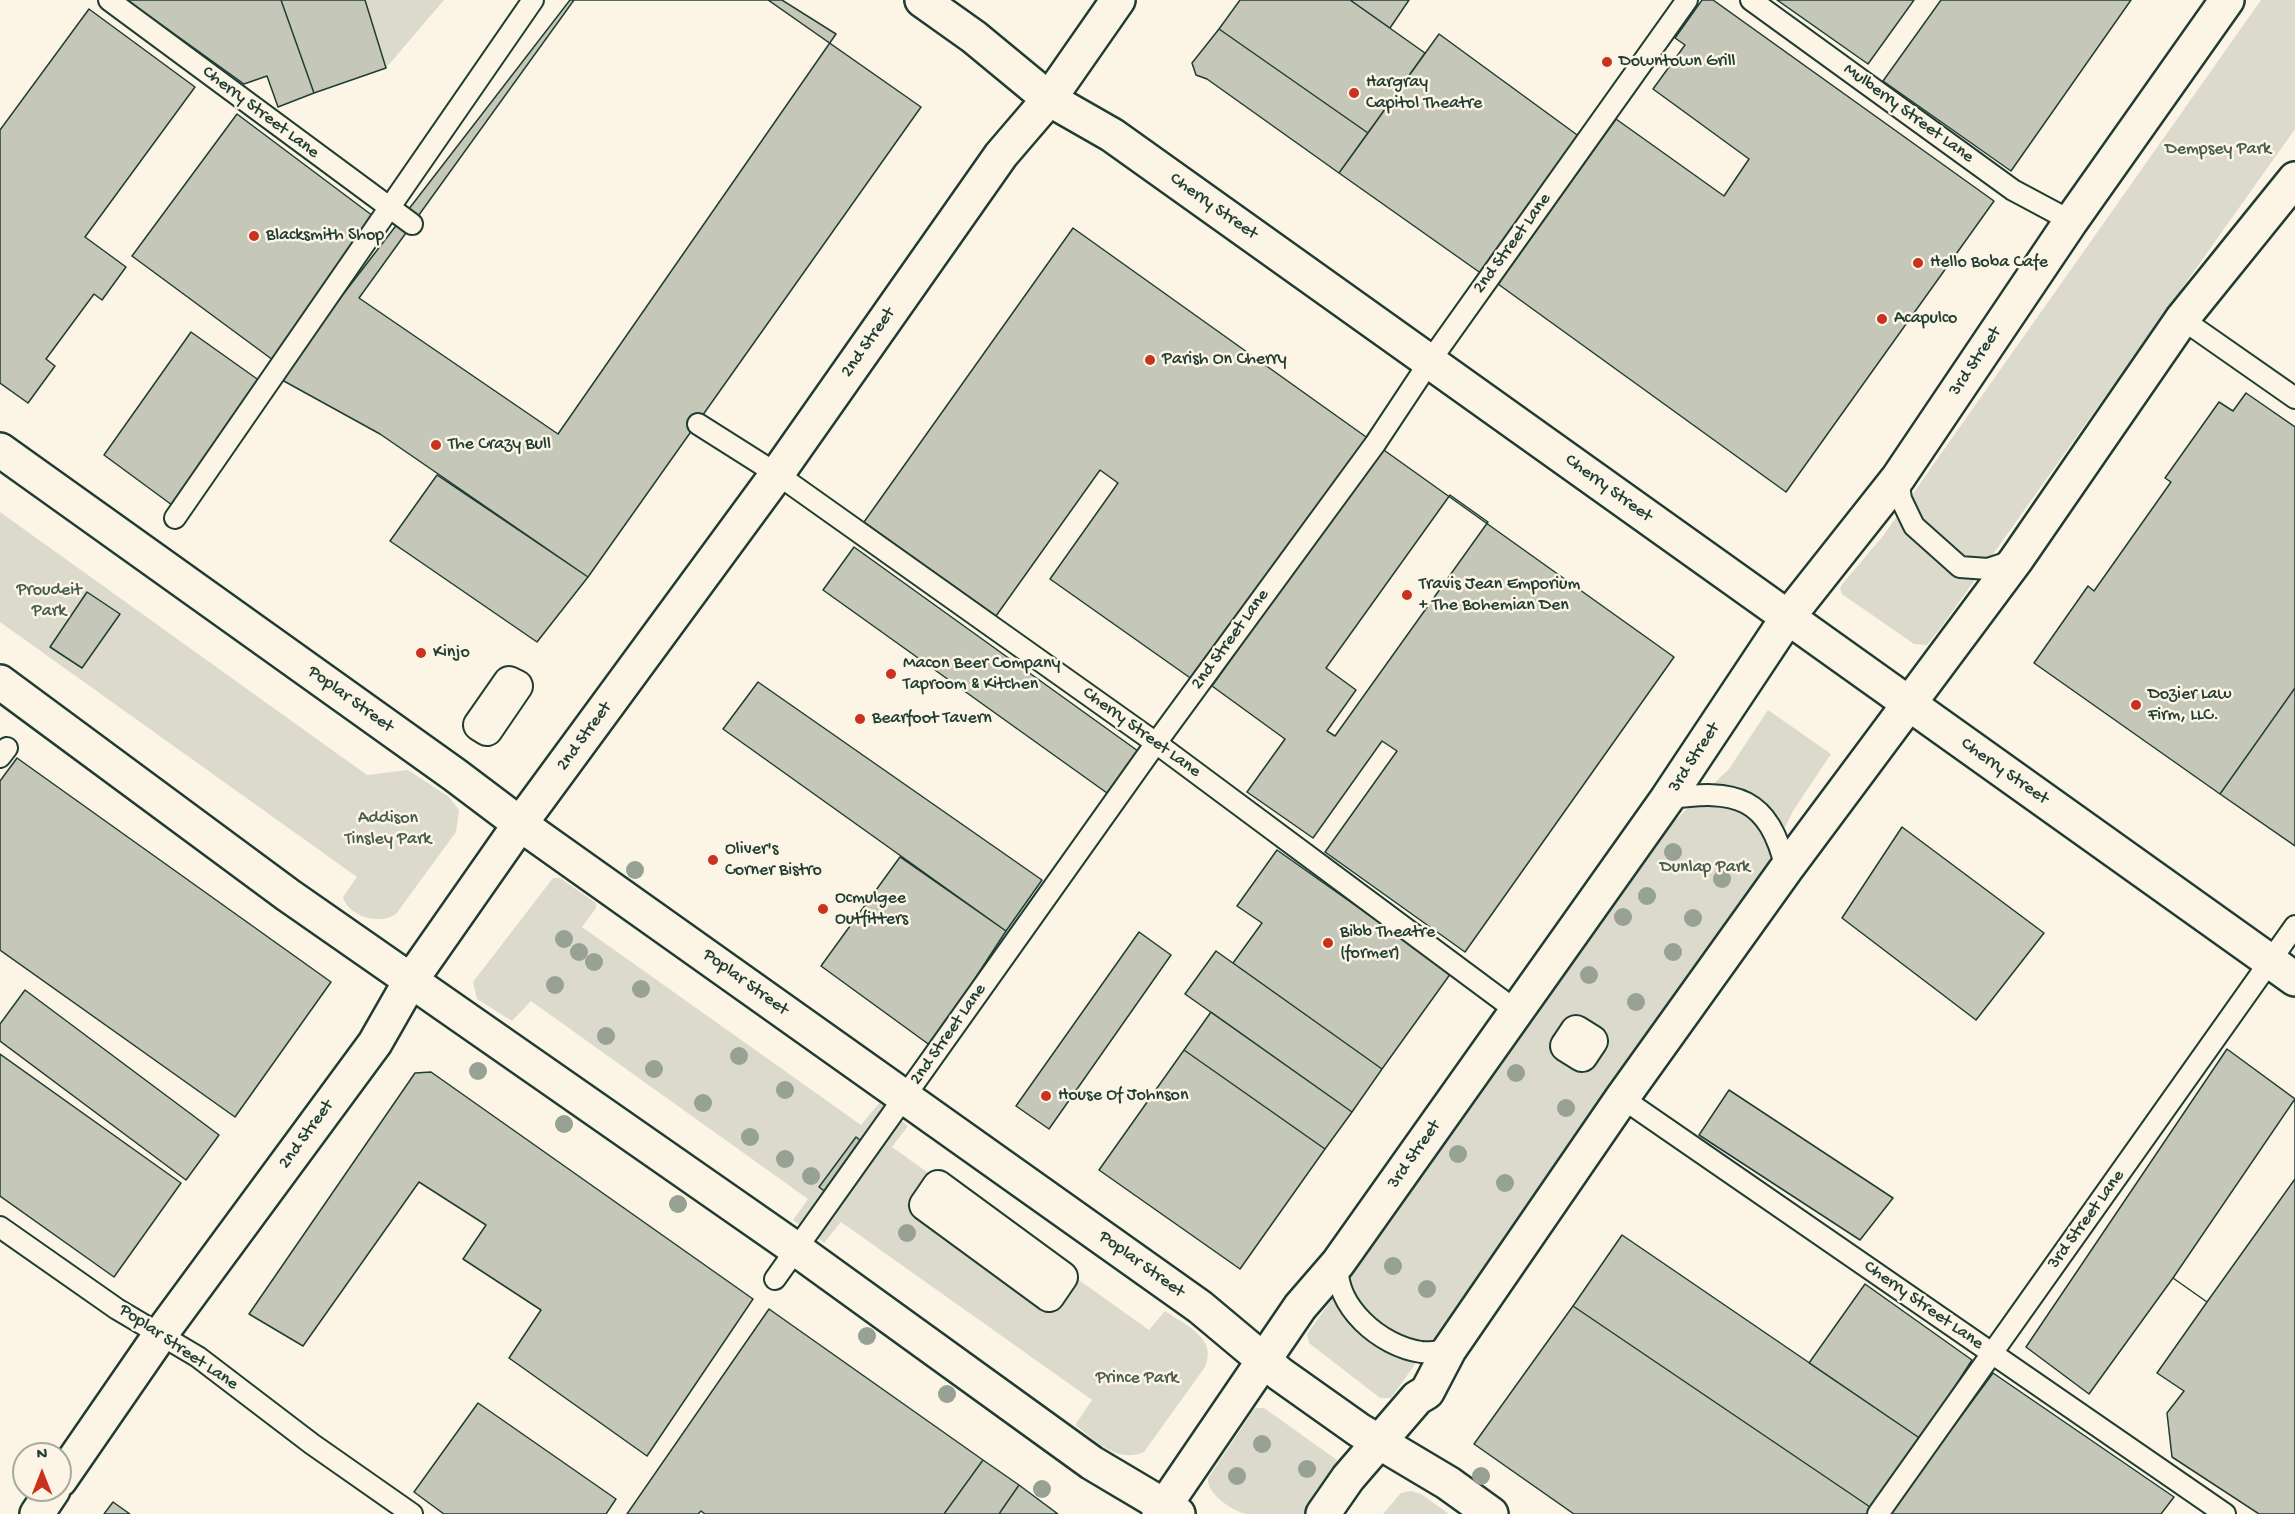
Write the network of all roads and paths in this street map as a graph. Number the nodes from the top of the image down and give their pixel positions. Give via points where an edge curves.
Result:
1 (109, 0) edge
2 (532, 0) edge
3 (922, 0) edge
4 (1118, 0) edge
5 (1687, 0) edge
6 (1751, 0) edge
7 (2228, 0) edge
8 (1049, 99) junction
9 (2295, 179) edge
10 (390, 210) junction
11 (2071, 221) junction
12 (412, 224) dead end
13 (2182, 319) junction
14 (1430, 361) junction
15 (2295, 398) edge
16 (698, 424) dead end
17 (0, 450) edge
18 (777, 474) junction
19 (1898, 478) junction
20 (175, 518) dead end
21 (2016, 560) junction
22 (1788, 617) junction
23 (0, 682) edge
24 (1910, 705) junction
25 (1156, 743) junction
26 (1667, 799) junction
27 (520, 824) junction
28 (1786, 869) junction
29 (2295, 926) edge
30 (2283, 971) edge
31 (411, 980) junction
32 (1518, 1012) junction
33 (904, 1097) junction
34 (1622, 1098) junction
35 (0, 1227) edge
36 (796, 1249) junction
37 (1338, 1263) junction
38 (775, 1279) dead end
39 (160, 1335) junction
40 (1449, 1350) junction
41 (1991, 1353) junction
42 (1263, 1361) junction
43 (1379, 1443) junction
44 (72, 1463) edge
45 (1167, 1511) edge
46 (412, 1514) edge
47 (1323, 1514) edge
48 (1491, 1514) edge
49 (1878, 1514) edge
50 (2225, 1514) edge

1 - 10 lane, Cherry Street Lane
2 - 10 lane
3 - 8 street, Cherry Street
4 - 8 street, 2nd Street
5 - 14 lane, 2nd Street Lane
6 - 11 lane, Mulberry Street Lane via 2013,190
7 - 11 street, 3rd Street
8 - 14 street, Cherry Street via 1112,135
8 - 18 street, 2nd Street via 1001,155
9 - 13 street
10 - 12 lane, Cherry Street Lane
10 - 20 lane
11 - 19 street, 3rd Street
13 - 15 lane
13 - 21 street
14 - 22 street, Cherry Street
14 - 25 lane, 2nd Street Lane via 1375,444
16 - 18 lane, Cherry Street Lane
17 - 27 street, Poplar Street
18 - 25 lane, Cherry Street Lane
18 - 27 street, 2nd Street
19 - 21 lane via 1901,499 1914,526 1960,567 1988,569
19 - 22 street, 3rd Street
21 - 24 street
22 - 24 street, Cherry Street
22 - 26 street, 3rd Street
23 - 31 street via 288,895
24 - 28 street
24 - 30 street, Cherry Street
25 - 32 lane, Cherry Street Lane
25 - 33 lane, 2nd Street Lane
26 - 28 lane via 1704,793 1730,796 1752,806 1779,840
26 - 32 street, 3rd Street
27 - 31 street, 2nd Street
27 - 33 street, Poplar Street
28 - 34 street
29 - 30 lane, 3rd Street Lane
30 - 41 lane, 3rd Street Lane
31 - 36 street
31 - 39 street, 2nd Street via 375,1043
32 - 37 street, 3rd Street
33 - 36 lane, 2nd Street Lane
33 - 42 street, Poplar Street via 1200,1307
34 - 40 street
34 - 41 lane, Cherry Street Lane
35 - 39 lane, Poplar Street Lane
36 - 38 lane, 2nd Street Lane
36 - 45 street via 1092,1463
37 - 40 lane via 1337,1279 1343,1296 1353,1312 1375,1330 1405,1348 1423,1352
37 - 42 street, 3rd Street via 1300,1307
39 - 44 street, 2nd Street
39 - 46 lane, Poplar Street Lane via 198,1357
40 - 43 street via 1427,1392 1417,1398
41 - 49 lane, 3rd Street Lane
41 - 50 lane, Cherry Street Lane
42 - 43 street, Poplar Street
42 - 45 street, 3rd Street
43 - 47 street
43 - 48 street, Poplar Street via 1448,1483

